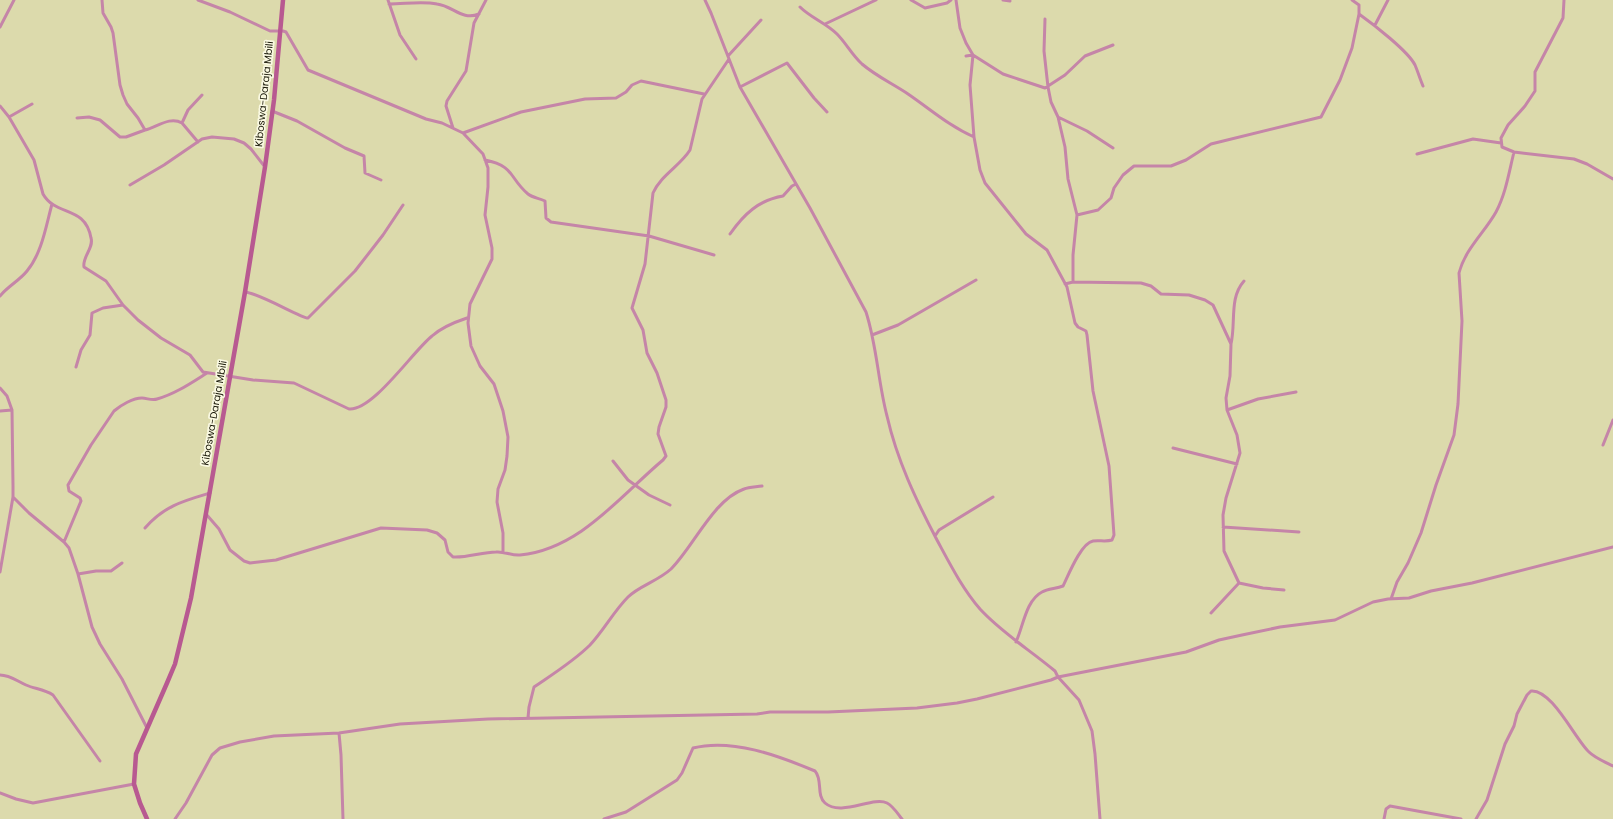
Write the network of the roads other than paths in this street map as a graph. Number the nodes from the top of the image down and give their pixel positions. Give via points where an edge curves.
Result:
1 (14, 0) edge
2 (102, 0) edge
3 (198, 0) edge
4 (283, 0) edge
5 (486, 0) edge
6 (705, 0) edge
7 (876, 0) edge
8 (910, 0) edge
9 (951, 0) edge
10 (956, 0) edge
11 (1003, 0) edge
12 (1010, 0) edge
13 (1352, 0) edge
14 (1388, 0) edge
15 (1564, 0) edge
16 (389, 2) edge
17 (800, 7) dead end
18 (479, 14) junction
19 (1359, 14) junction
20 (1045, 19) dead end
21 (761, 20) dead end
22 (825, 24) junction
23 (1375, 25) junction
24 (0, 27) edge
25 (280, 31) junction
26 (1113, 45) dead end
27 (973, 55) junction
28 (966, 56) dead end
29 (728, 58) junction
30 (416, 59) dead end
31 (1423, 86) dead end
32 (740, 87) junction
33 (1048, 87) junction
34 (704, 94) junction
35 (202, 95) dead end
36 (32, 104) dead end
37 (0, 106) edge
38 (272, 111) junction
39 (827, 112) dead end
40 (9, 117) junction
41 (77, 118) dead end
42 (1058, 118) junction
43 (182, 123) junction
44 (453, 128) junction
45 (145, 130) junction
46 (463, 132) junction
47 (974, 137) junction
48 (198, 142) junction
49 (1501, 143) junction
50 (1112, 148) dead end
51 (1514, 152) junction
52 (1417, 154) dead end
53 (485, 160) junction
54 (264, 167) junction
55 (1613, 179) edge
56 (380, 180) dead end
57 (796, 184) junction
58 (130, 185) dead end
59 (52, 204) junction
60 (403, 205) dead end
61 (1077, 215) junction
62 (730, 234) dead end
63 (649, 236) junction
64 (714, 255) dead end
65 (976, 280) dead end
66 (1244, 280) dead end
67 (1073, 282) junction
68 (1065, 284) junction
69 (245, 292) junction
70 (0, 296) edge
71 (123, 305) junction
72 (467, 318) junction
73 (872, 335) junction
74 (1231, 344) junction
75 (76, 367) dead end
76 (207, 373) junction
77 (230, 375) junction
78 (0, 388) edge
79 (1296, 392) dead end
80 (12, 410) junction
81 (1227, 410) junction
82 (0, 411) edge
83 (1613, 420) edge
84 (1603, 445) dead end
85 (1173, 448) dead end
86 (613, 461) dead end
87 (1237, 464) junction
88 (636, 484) junction
89 (762, 486) dead end
90 (210, 493) junction
91 (13, 497) junction
92 (993, 497) dead end
93 (670, 505) dead end
94 (206, 514) junction
95 (1223, 527) junction
96 (145, 528) dead end
97 (1299, 532) dead end
98 (935, 536) junction
99 (64, 542) junction
100 (1613, 547) edge
101 (503, 552) junction
102 (122, 563) dead end
103 (0, 572) edge
104 (78, 574) junction
105 (1239, 583) junction
106 (1284, 590) dead end
107 (1391, 599) junction
108 (1211, 613) dead end
109 (1016, 642) junction
110 (0, 675) edge
111 (1058, 677) junction
112 (528, 718) junction
113 (147, 728) junction
114 (339, 733) junction
115 (100, 762) dead end
116 (1613, 766) edge
117 (134, 784) junction
118 (0, 793) edge
119 (148, 819) edge
120 (175, 819) edge
121 (343, 819) edge
122 (604, 819) edge
123 (902, 819) edge
124 (1100, 819) edge
125 (1384, 819) edge
126 (1461, 819) edge
127 (1476, 819) edge

1 - 24 street
2 - 45 street via 104,13 113,33 123,95
3 - 25 street via 270,31
4 - 25 main road, Kiboswa-Daraja Mbili
5 - 18 street
6 - 29 street
7 - 22 street
8 - 9 street via 925,8
10 - 27 street via 960,28
11 - 12 street
13 - 19 street via 1359,5
14 - 23 street
15 - 49 street via 1563,18 1535,72 1535,92 1508,125
16 - 18 street via 438,4 466,16
16 - 30 street via 400,35
17 - 22 street
18 - 44 street via 474,24 466,71 447,101 446,106
19 - 23 street
19 - 61 street via 1352,48 1340,80 1321,117 1212,144 1171,166 1134,166 1123,175 1111,198 1098,210
20 - 33 street via 1044,51
21 - 29 street
22 - 47 street via 862,63 884,80 958,130
23 - 31 street via 1415,64
25 - 38 main road, Kiboswa-Daraja Mbili
25 - 44 street via 286,32 304,65 314,73
26 - 33 street via 1085,56
27 - 28 street
27 - 33 street via 1003,74
27 - 47 street via 970,85
29 - 32 street
29 - 34 street
32 - 39 street via 787,63
32 - 57 street
33 - 42 street via 1050,102
34 - 46 street via 641,81 616,98 585,99 521,112
34 - 63 street via 690,150 658,183 653,193
35 - 43 street via 188,110
36 - 40 street
37 - 40 street
38 - 54 main road, Kiboswa-Daraja Mbili
38 - 56 street via 297,121 364,156 365,173
40 - 59 street via 34,160 43,194
41 - 45 street via 89,117 100,120 120,137
42 - 50 street via 1088,131
42 - 61 street
43 - 45 street via 163,123
43 - 48 street
44 - 46 street
46 - 53 street
47 - 68 street via 980,170 987,187 1026,234 1047,250
48 - 54 street via 212,136 239,141 251,149
48 - 58 street
49 - 51 street via 1505,149
49 - 52 street via 1473,139
51 - 55 street via 1574,159
51 - 107 street via 1503,199 1496,214 1479,235 1459,273 1462,321 1459,397 1454,435 1421,533
53 - 63 street via 501,164 528,194 545,200 546,218 551,222
53 - 72 street via 489,176 485,215 492,259 470,304
54 - 69 main road, Kiboswa-Daraja Mbili
57 - 62 street via 783,196 773,198 746,213
57 - 73 street via 858,296 866,312
59 - 70 street via 42,240 32,263 21,278
59 - 71 street via 79,216 85,222 92,240 84,267 106,281
60 - 69 street via 354,271 308,318
61 - 67 street
63 - 64 street
63 - 88 street via 646,264 632,308 643,330 649,360 666,400 658,434 666,456
65 - 73 street via 898,325
66 - 74 street via 1239,286 1234,302 1234,332
67 - 68 street
67 - 74 street via 1141,283 1152,286 1161,294 1182,294 1205,300 1213,305
68 - 109 street via 1075,323 1086,332 1088,340 1093,391 1109,466 1114,535 1112,540 1092,541 1088,544 1076,559 1063,586 1042,591 1035,597
69 - 77 main road, Kiboswa-Daraja Mbili
71 - 75 street via 103,308 92,314 90,335 80,350
71 - 76 street via 151,330 190,355 200,369
72 - 77 street via 433,334 388,384 358,409 349,409 294,383 253,380
72 - 101 street via 471,346 480,366 494,384 505,416 508,456 498,489 497,502 503,533
73 - 98 street via 883,401 901,465
74 - 81 street
76 - 77 street
76 - 99 street via 162,398 142,398 114,411 68,485 69,491 81,501
77 - 90 main road, Kiboswa-Daraja Mbili
78 - 80 street via 7,396
79 - 81 street via 1258,399
80 - 82 street
80 - 91 street
81 - 87 street via 1240,444
83 - 84 street
85 - 87 street
86 - 88 street via 628,480
87 - 95 street via 1226,498
88 - 93 street
88 - 101 street via 595,521 565,541 526,554
89 - 112 street via 745,488 731,496 703,527 672,568 661,578 629,596 590,645 534,687
90 - 94 main road, Kiboswa-Daraja Mbili
90 - 96 street via 169,508 158,514
91 - 99 street
91 - 103 street
92 - 98 street via 939,530
94 - 101 street via 219,529 230,550 250,563 276,560 381,528 428,530 437,533 445,540 448,552 453,557
94 - 113 main road, Kiboswa-Daraja Mbili via 179,649
95 - 97 street
95 - 105 street via 1224,551
98 - 109 street via 957,578 973,600
99 - 104 street
100 - 107 street via 1409,598
102 - 104 street via 111,571
104 - 113 street via 92,627
105 - 106 street
105 - 108 street
107 - 111 street via 1366,604 1335,620 1236,636 1186,652
109 - 111 street via 1055,671
110 - 115 street via 46,690 53,695
111 - 112 street via 977,699 917,708
111 - 124 street via 1078,700 1092,731
112 - 114 street via 400,724
113 - 117 main road, Kiboswa-Daraja Mbili via 136,754
114 - 120 street via 274,736 232,743 220,748 212,755
114 - 121 street
116 - 127 street via 1590,753 1549,700 1538,692 1531,692 1517,714 1487,800
117 - 118 street via 33,803
117 - 119 main road, Kiboswa-Daraja Mbili
122 - 123 street via 626,812 677,780 693,748 739,746 815,771 821,796 829,806 844,807 882,802 890,806
125 - 126 street via 1386,808 1390,806

